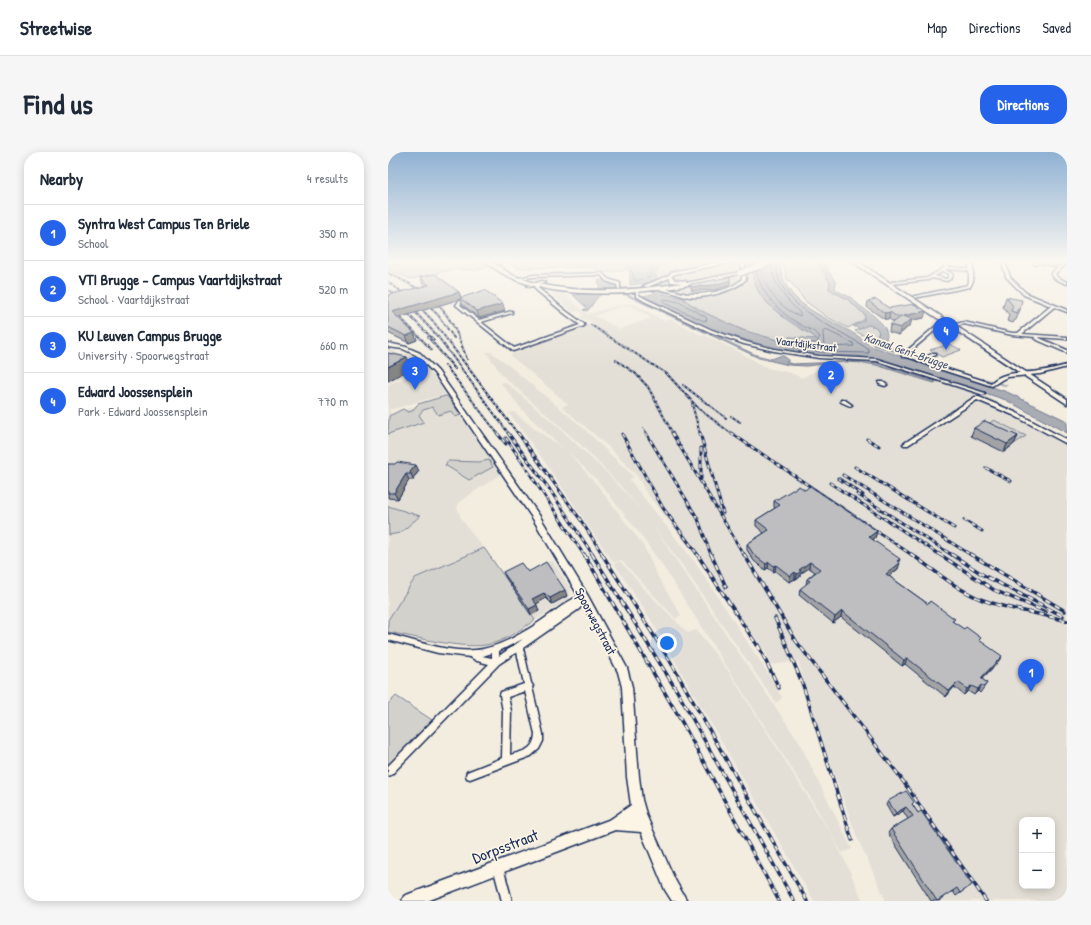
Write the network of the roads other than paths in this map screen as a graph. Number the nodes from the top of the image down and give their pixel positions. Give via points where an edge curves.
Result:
1 (545, 296) edge
2 (546, 296) edge
3 (639, 296) edge
4 (919, 296) edge
5 (1030, 296) edge
6 (907, 297) joint
7 (914, 297) junction
8 (472, 298) edge
9 (548, 298) junction
10 (1053, 306) junction
11 (1067, 311) edge
12 (511, 312) dead end
13 (479, 321) junction
14 (944, 321) junction
15 (957, 325) junction
16 (1018, 335) junction
17 (1033, 336) junction
18 (1067, 338) edge
19 (388, 344) edge
20 (1067, 352) edge
21 (935, 354) dead end
22 (922, 359) junction
23 (1067, 366) edge
24 (1027, 372) junction
25 (983, 394) dead end
26 (1066, 399) edge
27 (842, 401) dead end
28 (850, 405) dead end
29 (1067, 442) edge
30 (906, 444) dead end
31 (585, 599) junction
32 (555, 618) junction
33 (388, 637) edge
34 (519, 646) junction
35 (495, 649) junction
36 (471, 654) junction
37 (496, 662) junction
38 (529, 686) junction
39 (506, 761) junction
40 (388, 772) edge
41 (470, 775) dead end
42 (638, 806) junction
43 (615, 824) junction
44 (645, 826) junction
45 (498, 867) junction
46 (409, 901) edge
47 (507, 901) edge
48 (680, 901) edge

1 - 9 street
2 - 9 street
3 - 25 street, Vaartdijkstraat via 735,340 801,355 877,360
4 - 7 street
5 - 10 street
6 - 7 main road
6 - 14 main road
7 - 15 main road
8 - 13 street via 458,305
9 - 13 street via 583,325 513,350
10 - 11 street
10 - 16 street
12 - 13 street
14 - 22 street via 906,354
14 - 24 main road
15 - 16 street via 964,323
15 - 24 main road
16 - 17 street
17 - 18 street
17 - 20 street
19 - 31 street, Spoorwegstraat via 418,354 436,372 524,497
21 - 22 street
22 - 24 street via 928,364 992,385
23 - 24 street
24 - 26 main road
27 - 28 street
29 - 30 street via 1015,414 977,398
31 - 32 street via 577,607
31 - 42 street, Spoorwegstraat via 626,679 633,778
32 - 34 street
32 - 35 street
33 - 36 street
34 - 37 street
34 - 38 street
35 - 36 street
35 - 37 street
36 - 37 street
37 - 40 street
38 - 39 street via 504,695 507,710
38 - 39 street via 540,742 535,750
39 - 41 street
42 - 43 street, Dorpsstraat
42 - 44 street, Spoorwegstraat
43 - 44 street, Dorpsstraat
43 - 45 street, Dorpsstraat
44 - 48 street, Spoorwegstraat via 670,885
45 - 46 street, Dorpsstraat
45 - 47 street

